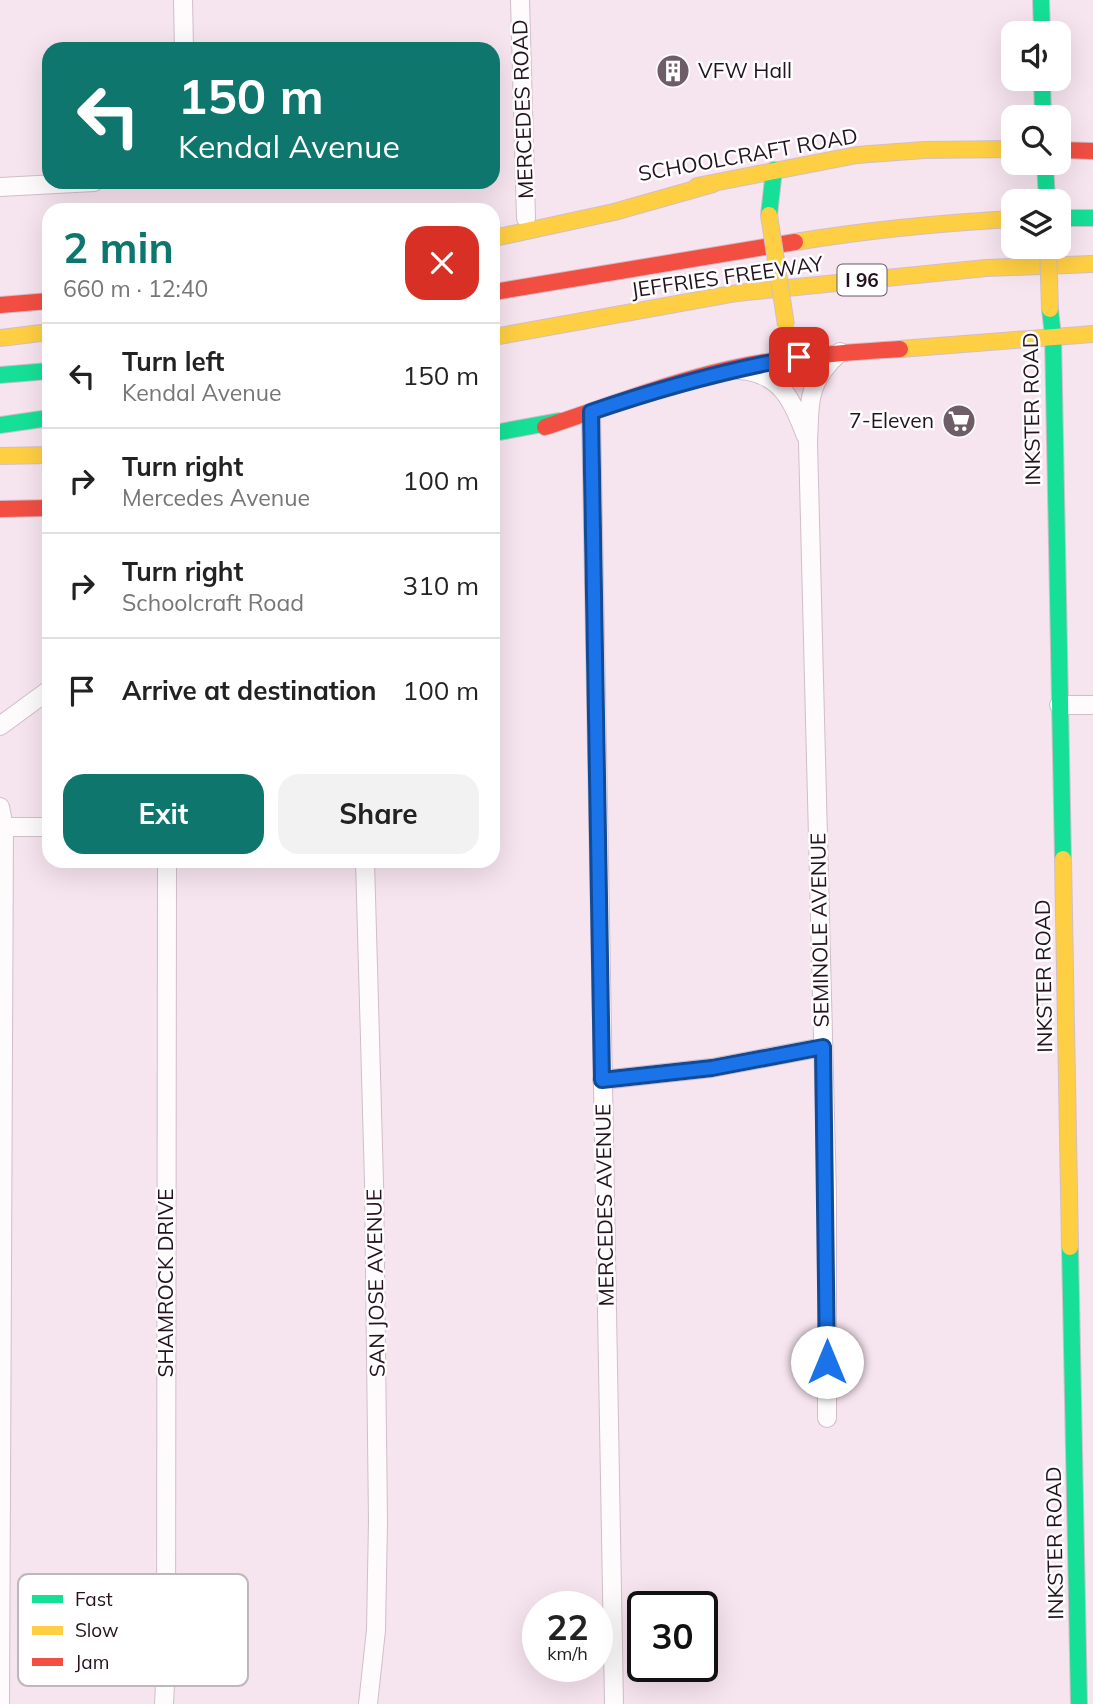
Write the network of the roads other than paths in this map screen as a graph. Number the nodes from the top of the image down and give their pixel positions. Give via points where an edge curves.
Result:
1 (183, 0) edge
2 (520, 0) edge
3 (1041, 0) edge
4 (1042, 21) edge
5 (184, 42) edge
6 (1001, 149) edge
7 (1071, 150) edge
8 (1093, 151) edge
9 (774, 170) junction
10 (713, 184) junction
11 (42, 185) edge
12 (0, 187) edge
13 (526, 218) junction
14 (1071, 218) edge
15 (1093, 218) edge
16 (1001, 220) edge
17 (500, 224) edge
18 (500, 237) edge
19 (1048, 259) edge
20 (1093, 264) edge
21 (500, 291) edge
22 (42, 302) edge
23 (0, 305) edge
24 (42, 333) edge
25 (1093, 334) edge
26 (500, 336) edge
27 (1053, 336) junction
28 (0, 338) edge
29 (792, 341) junction
30 (840, 352) junction
31 (729, 369) junction
32 (42, 372) edge
33 (0, 375) edge
34 (591, 412) junction
35 (42, 419) edge
36 (559, 421) junction
37 (0, 425) edge
38 (500, 432) edge
39 (808, 442) junction
40 (500, 445) edge
41 (42, 454) edge
42 (0, 456) edge
43 (42, 508) edge
44 (0, 509) edge
45 (42, 695) edge
46 (1059, 705) junction
47 (1093, 705) edge
48 (0, 726) edge
49 (0, 807) edge
50 (42, 827) edge
51 (4, 828) junction
52 (167, 868) edge
53 (365, 868) edge
54 (823, 1047) junction
55 (602, 1080) junction
56 (827, 1418) dead end
57 (166, 1574) edge
58 (165, 1686) edge
59 (1084, 1698) edge
60 (0, 1704) edge
61 (164, 1704) edge
62 (368, 1704) edge
63 (614, 1704) edge

1 - 5 street
2 - 13 street, MERCEDES ROAD
3 - 4 main road
6 - 9 main road, SCHOOLCRAFT ROAD via 895,151
7 - 8 main road
9 - 10 main road, SCHOOLCRAFT ROAD
9 - 29 main road, bridge via 769,215
10 - 13 main road, SCHOOLCRAFT ROAD
10 - 18 main road
11 - 12 street
13 - 17 main road, SCHOOLCRAFT ROAD
14 - 15 main road
16 - 21 main road, JEFFRIES FREEWAY / I 96 via 855,232
19 - 27 main road, INKSTER ROAD, bridge
20 - 26 main road, JEFFRIES FREEWAY / I 96 via 986,268 737,293
22 - 23 main road
24 - 28 main road
25 - 27 main road
27 - 30 main road
27 - 46 main road, INKSTER ROAD
29 - 30 main road
29 - 31 main road
30 - 39 street, SEMINOLE AVENUE via 822,368 810,393
31 - 34 main road
31 - 39 street via 758,373 783,388
32 - 33 main road
34 - 36 main road
34 - 55 street, MERCEDES AVENUE
35 - 37 main road
36 - 38 main road
36 - 40 main road
39 - 54 street, SEMINOLE AVENUE
41 - 42 main road
43 - 44 main road
45 - 48 street
46 - 47 street
46 - 59 main road, INKSTER ROAD
49 - 51 street
50 - 51 street
51 - 60 street
52 - 57 street, SHAMROCK DRIVE
53 - 62 street, SAN JOSE AVENUE via 379,1521 376,1630
54 - 55 street via 712,1068
54 - 56 street, SEMINOLE AVENUE
55 - 63 street, MERCEDES AVENUE
58 - 61 street, SHAMROCK DRIVE

